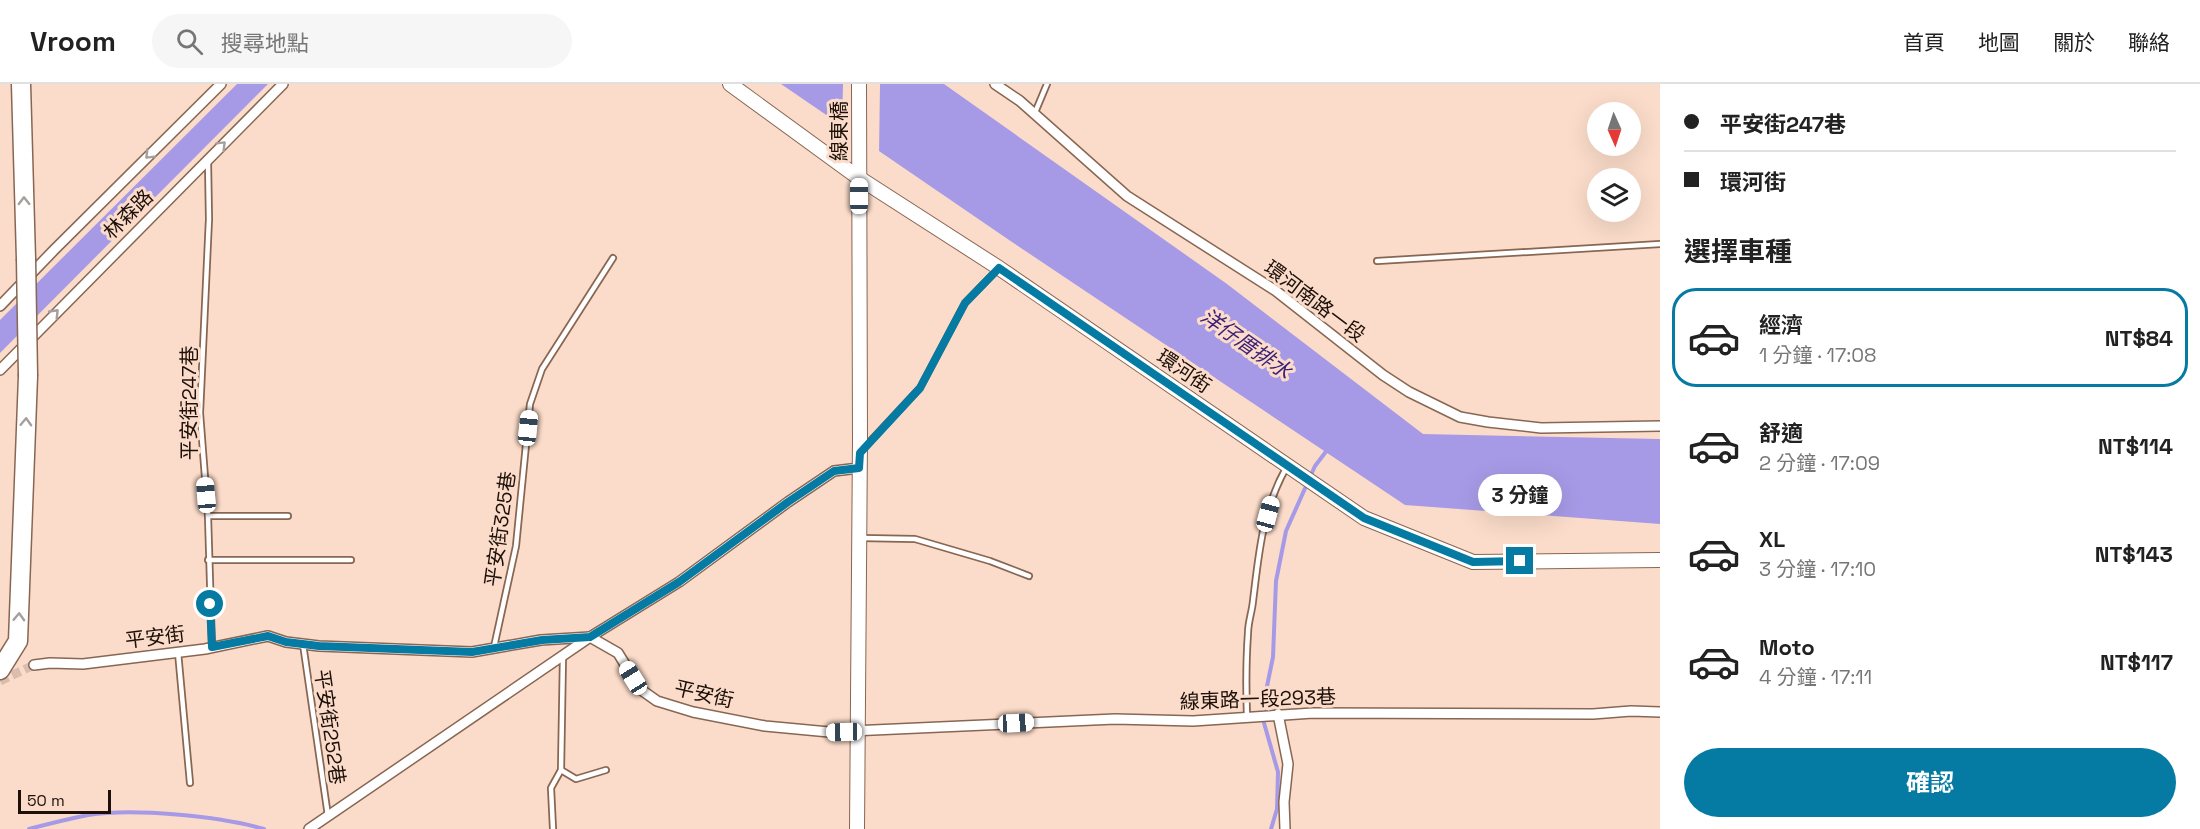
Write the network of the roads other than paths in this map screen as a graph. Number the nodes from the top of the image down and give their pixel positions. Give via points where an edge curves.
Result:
1 (21, 84) edge
2 (221, 84) edge
3 (283, 84) edge
4 (730, 84) edge
5 (859, 84) edge
6 (995, 84) edge
7 (1047, 84) edge
8 (1034, 115) junction
9 (208, 159) junction
10 (859, 178) junction
11 (1660, 244) edge
12 (613, 258) dead end
13 (1377, 261) dead end
14 (999, 268) junction
15 (0, 306) edge
16 (0, 370) edge
17 (1660, 426) edge
18 (860, 453) junction
19 (1287, 465) junction
20 (859, 468) junction
21 (208, 516) junction
22 (288, 516) dead end
23 (859, 537) junction
24 (208, 560) junction
25 (351, 560) dead end
26 (1660, 560) edge
27 (1029, 576) dead end
28 (590, 637) junction
29 (303, 642) junction
30 (212, 647) junction
31 (494, 647) junction
32 (178, 652) junction
33 (563, 656) junction
34 (34, 665) tunnel mouth
35 (0, 670) edge
36 (1660, 712) edge
37 (1278, 714) junction
38 (1247, 716) junction
39 (858, 731) junction
40 (561, 770) junction
41 (606, 770) dead end
42 (190, 783) dead end
43 (328, 816) junction
44 (309, 829) edge
45 (553, 829) edge
46 (857, 829) edge
47 (1285, 829) edge

35 -> 1 highway, bridge via 18,641 28,376
2 -> 15 street, 林森路
9 -> 3 street, 林森路
4 - 10 street, 環河街
5 - 10 street, 線東橋
6 - 8 street, 環河南路一段
7 - 8 lane
8 - 17 street, 環河南路一段 via 1127,196 1276,291 1383,375 1441,409 1460,417 1541,428
16 -> 9 street, 林森路
9 - 21 lane, 平安街247巷 via 200,413
10 - 14 street, 環河街
10 - 18 street, 線東橋
11 - 13 lane
12 - 31 lane, 平安街325巷 via 542,369 530,404 516,546
14 - 18 lane via 965,303 920,388
14 - 19 street, 環河街
18 - 20 street, 線東橋
19 - 26 street, 環河街 via 1364,518 1473,562
19 - 38 lane via 1274,491 1254,577 1248,631
20 - 23 street, 線東橋
20 - 28 street via 834,471 679,582
21 - 22 lane
21 - 24 lane, 平安街247巷
23 - 27 lane via 915,539
23 - 39 street, 線東橋
24 - 25 lane
24 - 30 lane, 平安街247巷
28 - 31 street, 平安街
28 - 33 street
28 - 39 street, 平安街 via 618,653 640,689 657,701 765,726
29 - 30 street, 平安街 via 268,636
29 - 31 street, 平安街 via 319,646 472,652
29 - 43 lane, 平安街252巷
30 - 32 street, 平安街
32 - 34 street, 平安街 via 83,664
32 - 42 lane
33 - 40 lane
33 - 43 street
36 - 37 street, 線東路一段293巷
37 - 38 street, 線東路一段293巷
37 - 47 street via 1288,765
38 - 39 street, 線東路一段293巷
39 - 46 street, 線東橋
40 - 41 lane via 576,778
40 - 45 lane via 551,788
43 - 44 street

